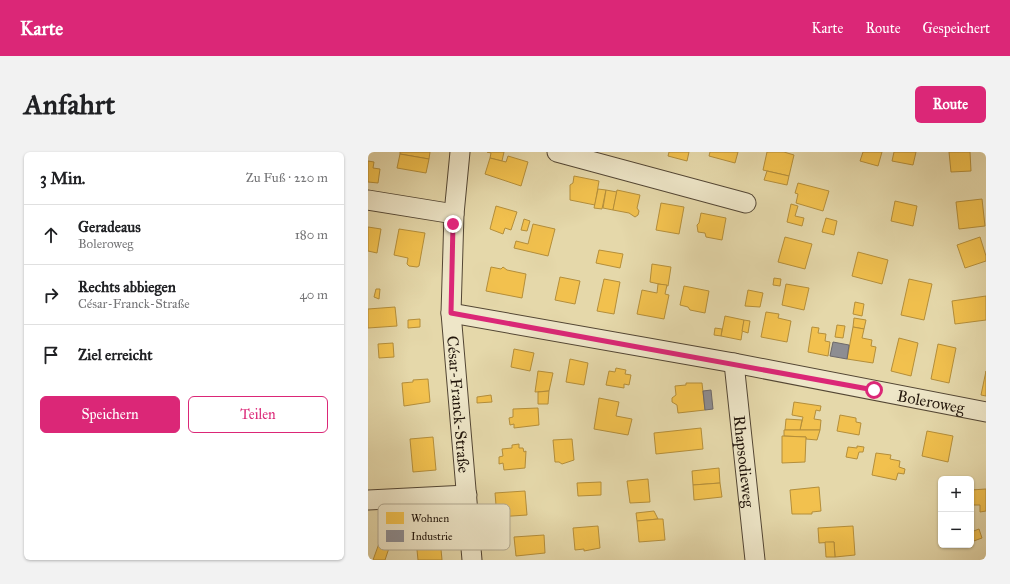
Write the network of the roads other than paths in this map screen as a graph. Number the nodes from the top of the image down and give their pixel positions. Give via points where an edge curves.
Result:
1 (460, 152) edge
2 (557, 152) edge
3 (368, 200) edge
4 (746, 203) dead end
5 (454, 214) junction
6 (451, 313) junction
7 (734, 363) junction
8 (986, 412) edge
9 (467, 495) junction
10 (368, 500) edge
11 (468, 504) edge
12 (471, 550) edge
13 (472, 560) edge
14 (755, 560) edge

1 - 5 street, César-Franck-Straße
2 - 4 street
3 - 5 street
5 - 6 street, César-Franck-Straße
6 - 7 street, Boleroweg
6 - 9 street, César-Franck-Straße
7 - 8 street, Boleroweg
7 - 14 street, Rhapsodieweg
9 - 10 street
9 - 11 street, César-Franck-Straße
12 - 13 street, César-Franck-Straße

